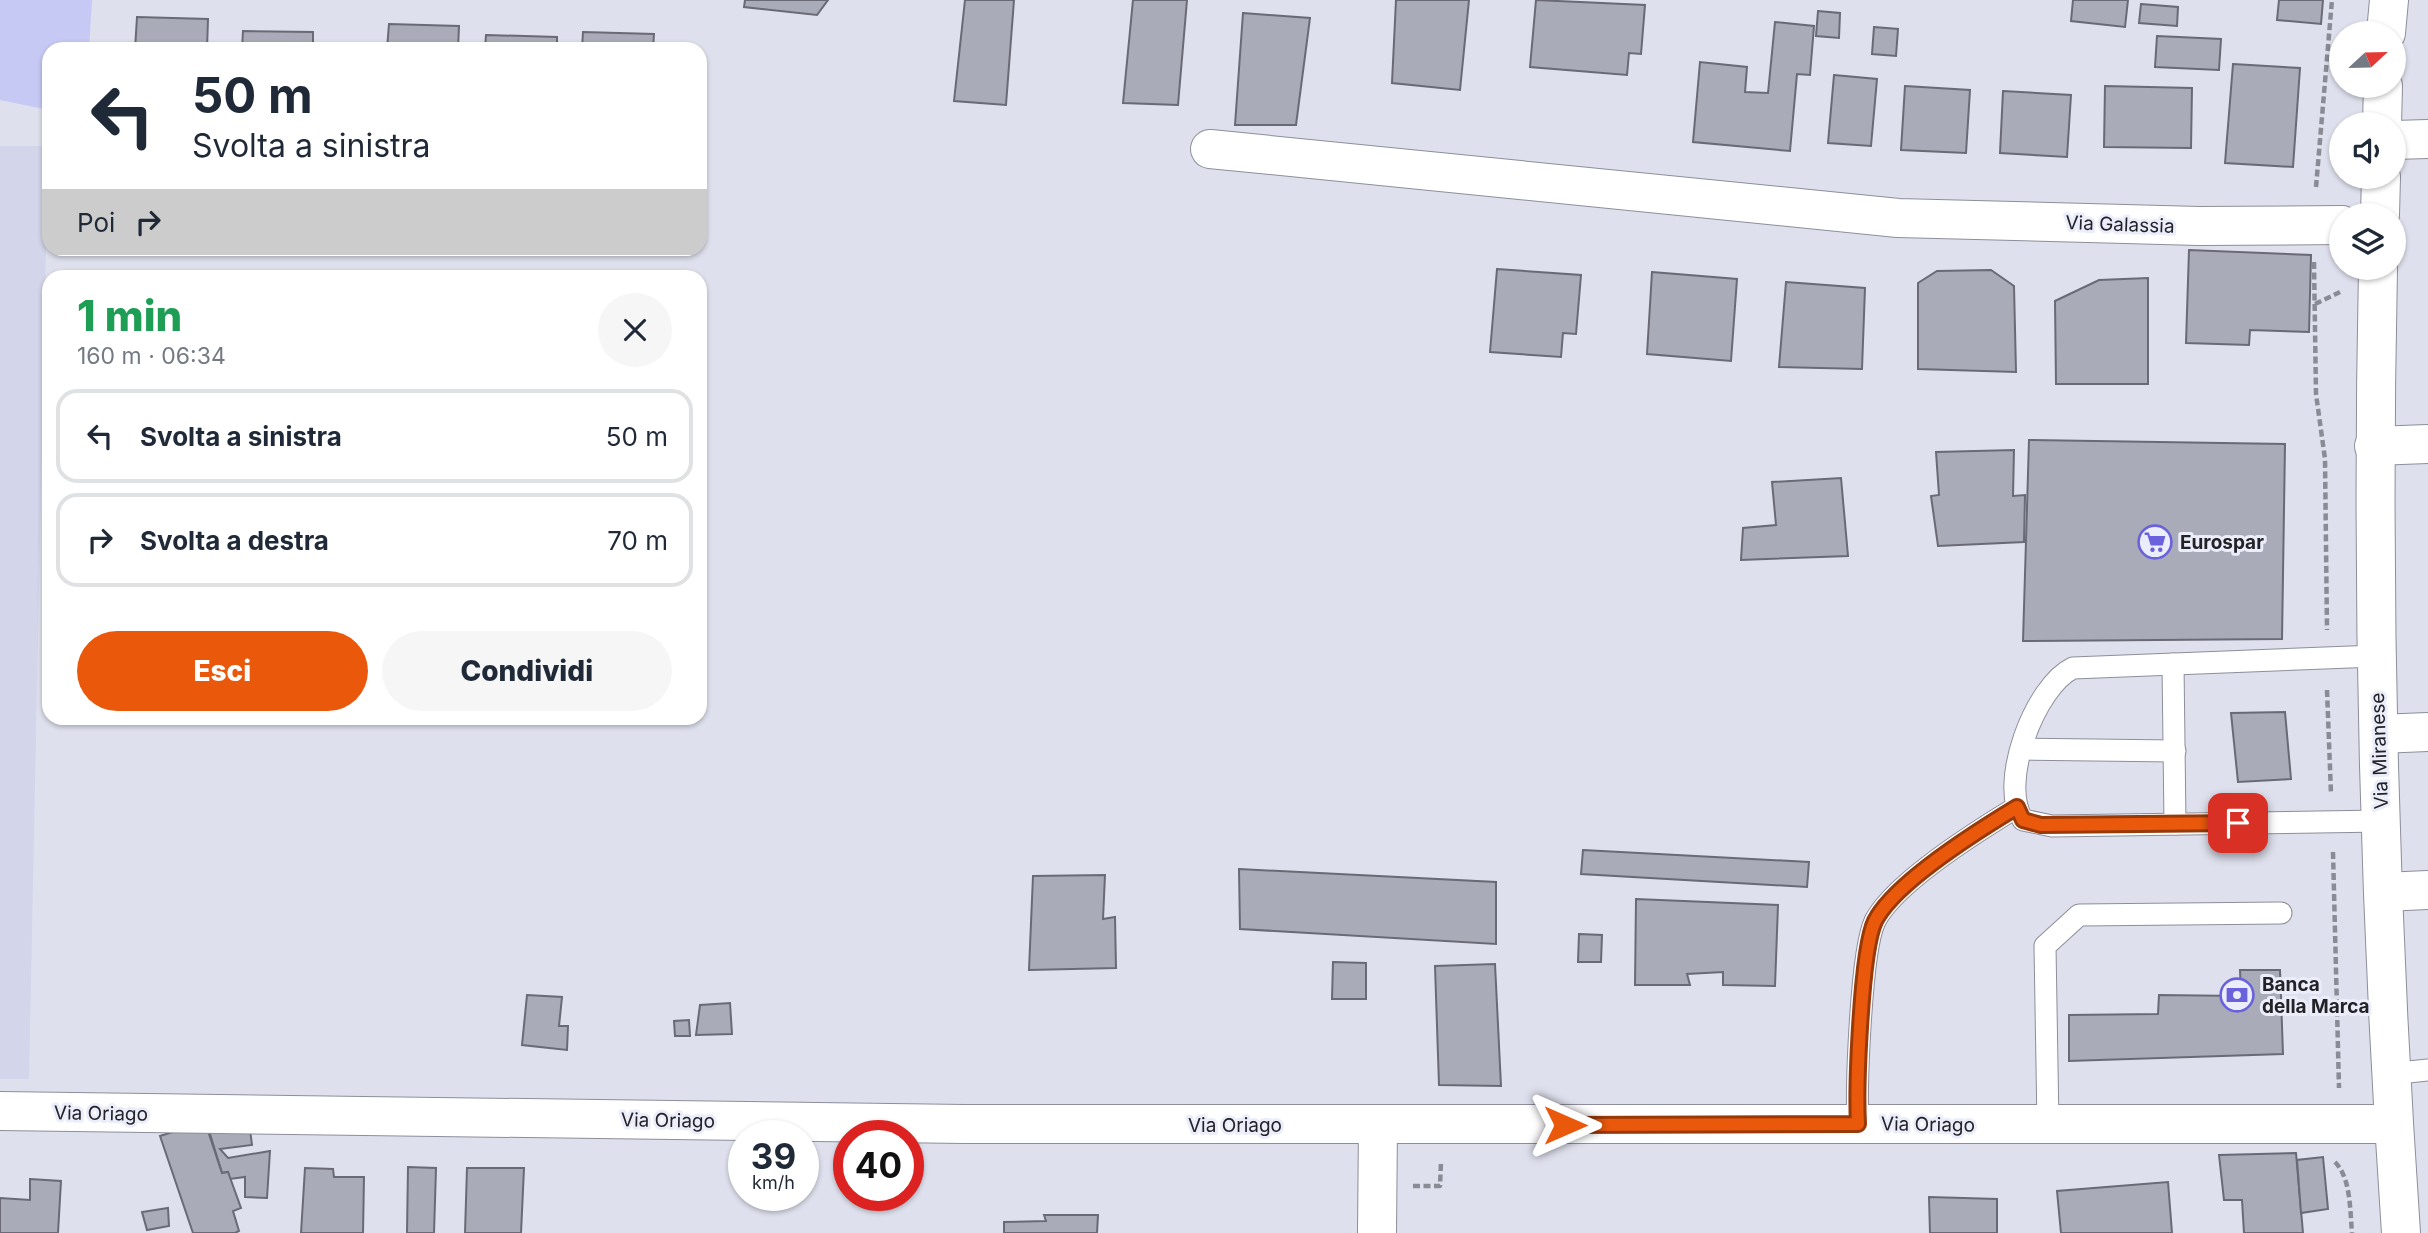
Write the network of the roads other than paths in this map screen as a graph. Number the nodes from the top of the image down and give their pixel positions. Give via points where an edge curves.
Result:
1 (2389, 0) edge
2 (2387, 21) edge
3 (2428, 139) edge
4 (2406, 140) edge
5 (1210, 149) dead end
6 (2327, 225) edge
7 (2378, 280) edge
8 (2428, 444) edge
9 (2374, 446) junction
10 (2376, 656) junction
11 (2173, 664) junction
12 (2428, 732) edge
13 (2379, 734) junction
14 (2022, 750) junction
15 (2175, 751) junction
16 (2017, 807) junction
17 (2382, 821) junction
18 (2175, 824) junction
19 (2428, 890) edge
20 (2384, 892) junction
21 (2281, 914) dead end
22 (2428, 1070) edge
23 (2390, 1074) junction
24 (0, 1111) edge
25 (1858, 1124) junction
26 (2393, 1124) junction
27 (1378, 1125) junction
28 (2048, 1125) junction
29 (1377, 1233) edge
30 (2401, 1233) edge

1 - 2 street
3 - 4 street
5 - 6 street, Via Galassia via 1898,218
7 - 9 street, Via Miranese
8 - 9 street
9 - 10 street, Via Miranese
10 - 11 lane
10 - 13 street, Via Miranese
11 - 14 lane via 2069,670 2034,712
11 - 15 lane
12 - 13 street
13 - 17 street, Via Miranese
14 - 15 lane
14 - 16 lane
15 - 18 lane
16 - 18 lane via 2023,820 2041,825
16 - 25 lane via 1959,843 1884,907 1875,922 1867,963
17 - 18 lane
17 - 20 street, Via Miranese
19 - 20 street
20 - 23 street, Via Miranese
21 - 28 lane via 2079,915 2045,946
22 - 23 lane
23 - 26 street, Via Miranese
24 - 27 street, Via Oriago
25 - 27 street, Via Oriago
25 - 28 street, Via Oriago
26 - 28 street, Via Oriago
26 - 30 street, Via Miranese
27 - 29 street

